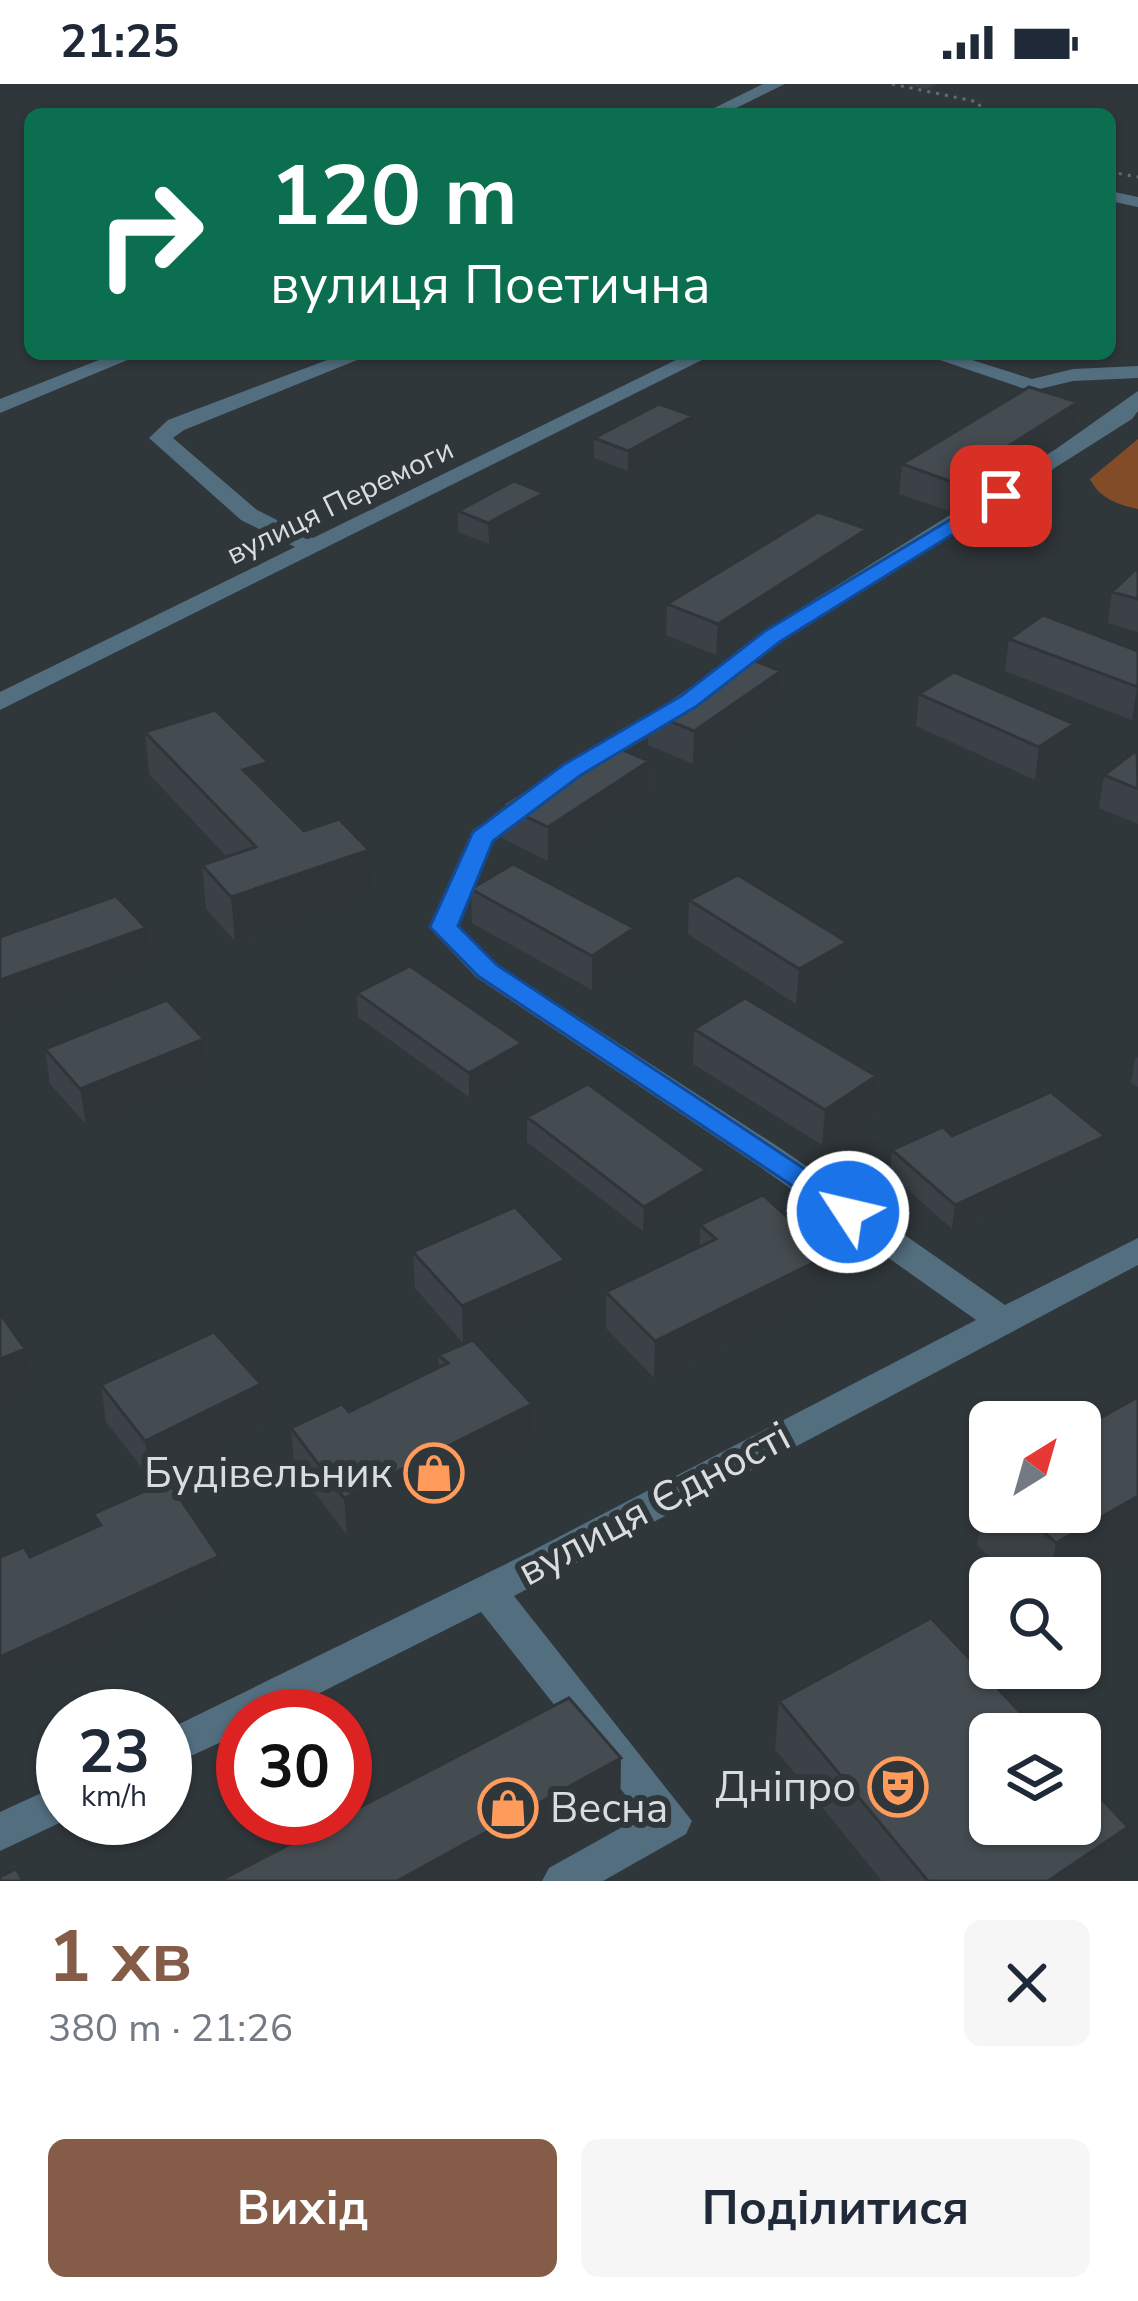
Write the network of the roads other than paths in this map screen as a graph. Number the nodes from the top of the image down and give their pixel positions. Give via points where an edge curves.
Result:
1 (777, 84) edge
2 (723, 108) edge
3 (117, 360) edge
4 (346, 360) edge
5 (692, 360) edge
6 (951, 360) edge
7 (1138, 372) edge
8 (1138, 397) edge
9 (0, 406) edge
10 (313, 547) junction
11 (0, 702) edge
12 (1138, 1250) edge
13 (1003, 1321) junction
14 (488, 1591) junction
15 (192, 1738) edge
16 (36, 1815) edge
17 (0, 1833) edge
18 (564, 1881) edge

1 - 2 street
3 - 9 street
4 - 10 street via 160,438 249,514
5 - 10 street, вулиця Перемоги
6 - 7 street via 1031,385
8 - 13 street via 1124,414 773,636 482,837 444,927 487,970
10 - 11 street, вулиця Перемоги
12 - 13 street, вулиця Єдності
13 - 14 street, вулиця Єдності
14 - 15 street, вулиця Єдності
14 - 18 street via 670,1821
16 - 17 street

